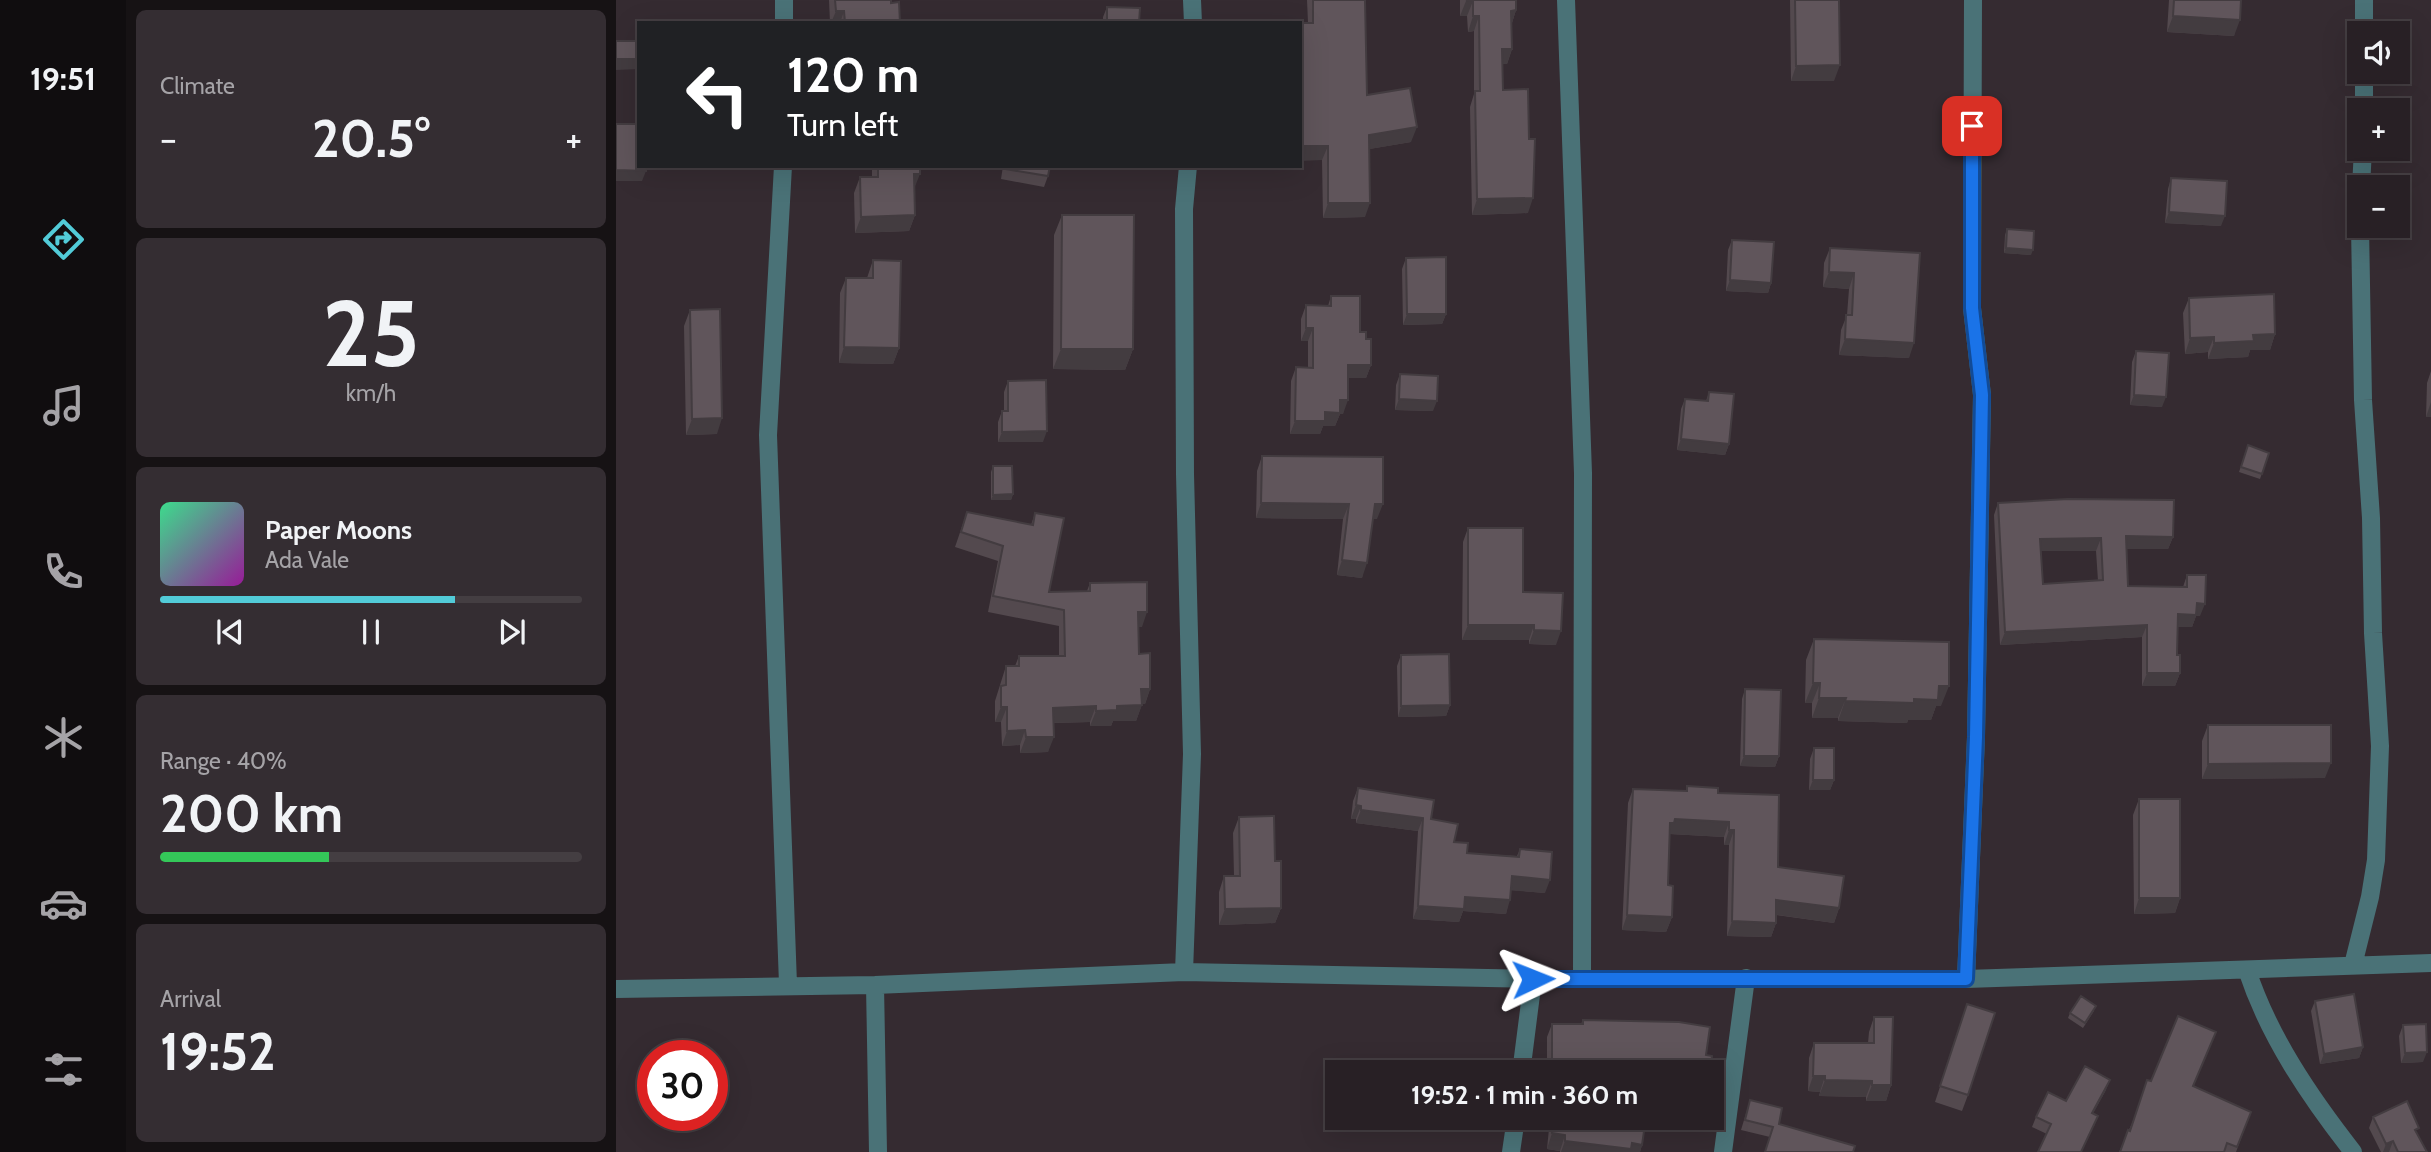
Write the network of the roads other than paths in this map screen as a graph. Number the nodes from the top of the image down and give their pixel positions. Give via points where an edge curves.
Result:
1 (785, 0) edge
2 (1192, 0) edge
3 (1566, 0) edge
4 (1973, 0) edge
5 (2364, 0) edge
6 (784, 21) edge
7 (1193, 21) edge
8 (2364, 21) edge
9 (783, 168) edge
10 (1188, 168) edge
11 (2360, 238) edge
12 (2431, 963) edge
13 (2353, 965) junction
14 (2247, 970) junction
15 (1184, 972) junction
16 (1582, 977) junction
17 (1746, 978) junction
18 (1533, 979) junction
19 (1966, 979) junction
20 (788, 985) junction
21 (875, 985) junction
22 (616, 989) edge
23 (1523, 1060) edge
24 (1514, 1130) edge
25 (878, 1152) edge
26 (1511, 1152) edge
27 (1723, 1152) edge
28 (2353, 1152) edge

1 - 6 street
2 - 7 street
3 - 16 street via 1583,473
4 - 19 street via 1972,308 1982,395
5 - 8 street
9 - 20 street via 768,435
10 - 15 street via 1184,460 1192,754
11 - 13 street via 2363,400 2380,746 2376,860
12 - 13 street
13 - 14 street
14 - 19 street
14 - 28 street via 2281,1045
15 - 18 street
15 - 21 street
16 - 17 street
16 - 18 street
17 - 19 street
17 - 27 street
18 - 23 street
20 - 21 street
20 - 22 street
21 - 25 street
24 - 26 street

